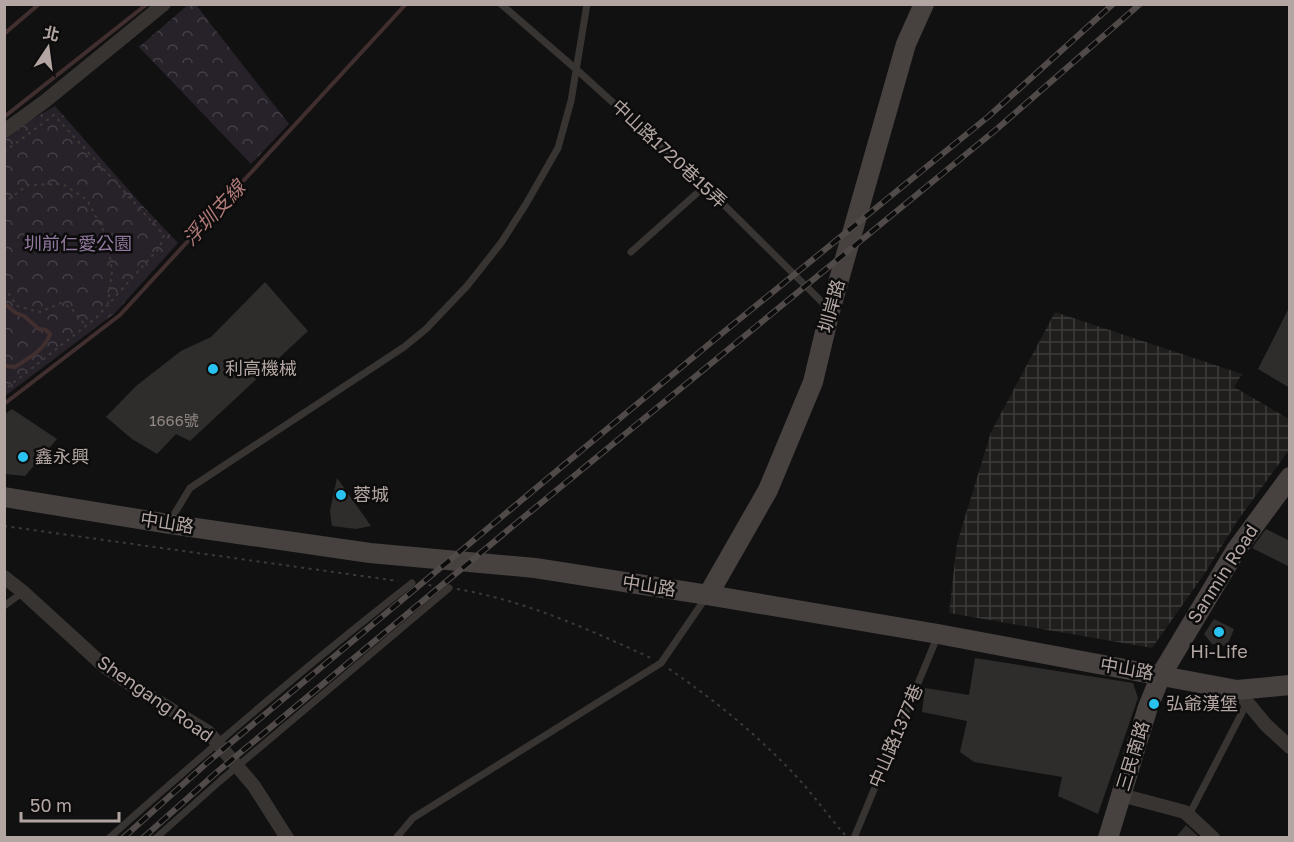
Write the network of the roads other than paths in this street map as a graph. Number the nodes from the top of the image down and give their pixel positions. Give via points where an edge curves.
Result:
1 (164, 4) edge
2 (501, 4) edge
3 (587, 4) edge
4 (924, 4) edge
5 (577, 70) junction
6 (4, 131) edge
7 (705, 186) junction
8 (631, 252) dead end
9 (831, 311) junction
10 (1290, 477) edge
11 (4, 497) edge
12 (169, 524) junction
13 (4, 577) edge
14 (412, 583) road end
15 (449, 588) road end
16 (23, 592) junction
17 (708, 595) junction
18 (4, 606) edge
19 (938, 634) junction
20 (1161, 675) junction
21 (1290, 685) edge
22 (1242, 696) junction
23 (217, 742) junction
24 (1290, 747) edge
25 (237, 766) junction
26 (1121, 795) junction
27 (1188, 815) junction
28 (109, 837) edge
29 (156, 837) edge
30 (287, 837) edge
31 (396, 837) edge
32 (854, 837) edge
33 (1108, 837) edge
34 (1213, 837) edge

1 - 6 street
2 - 5 lane, 中山路1720巷15弄
3 - 5 lane
4 - 9 street, 圳岸路 via 906,44
5 - 7 lane, 中山路1720巷15弄
5 - 12 lane via 558,148 501,243 467,286 404,347 190,488
7 - 8 lane
7 - 9 lane, 中山路1720巷15弄
9 - 17 street, 圳岸路 via 813,382 768,490
10 - 20 street, Sanmin Road via 1236,550
11 - 12 street, 中山路
12 - 17 street, 中山路 via 370,553 535,568
13 - 16 street, Shengang Road
14 - 23 lane
15 - 25 lane
16 - 18 lane
16 - 23 street, Shengang Road via 104,666 208,732
17 - 19 street, 中山路
17 - 31 lane via 661,663 413,818
19 - 20 street, 中山路
19 - 32 lane, 中山路1377巷
20 - 22 street, 中山路
20 - 26 street, 三民南路
21 - 22 street, 中山路
22 - 24 street
22 - 27 lane
23 - 25 street, Shengang Road
23 - 28 lane
25 - 29 lane
25 - 30 street, Shengang Road
26 - 27 street
26 - 33 street, 三民南路
27 - 34 street

